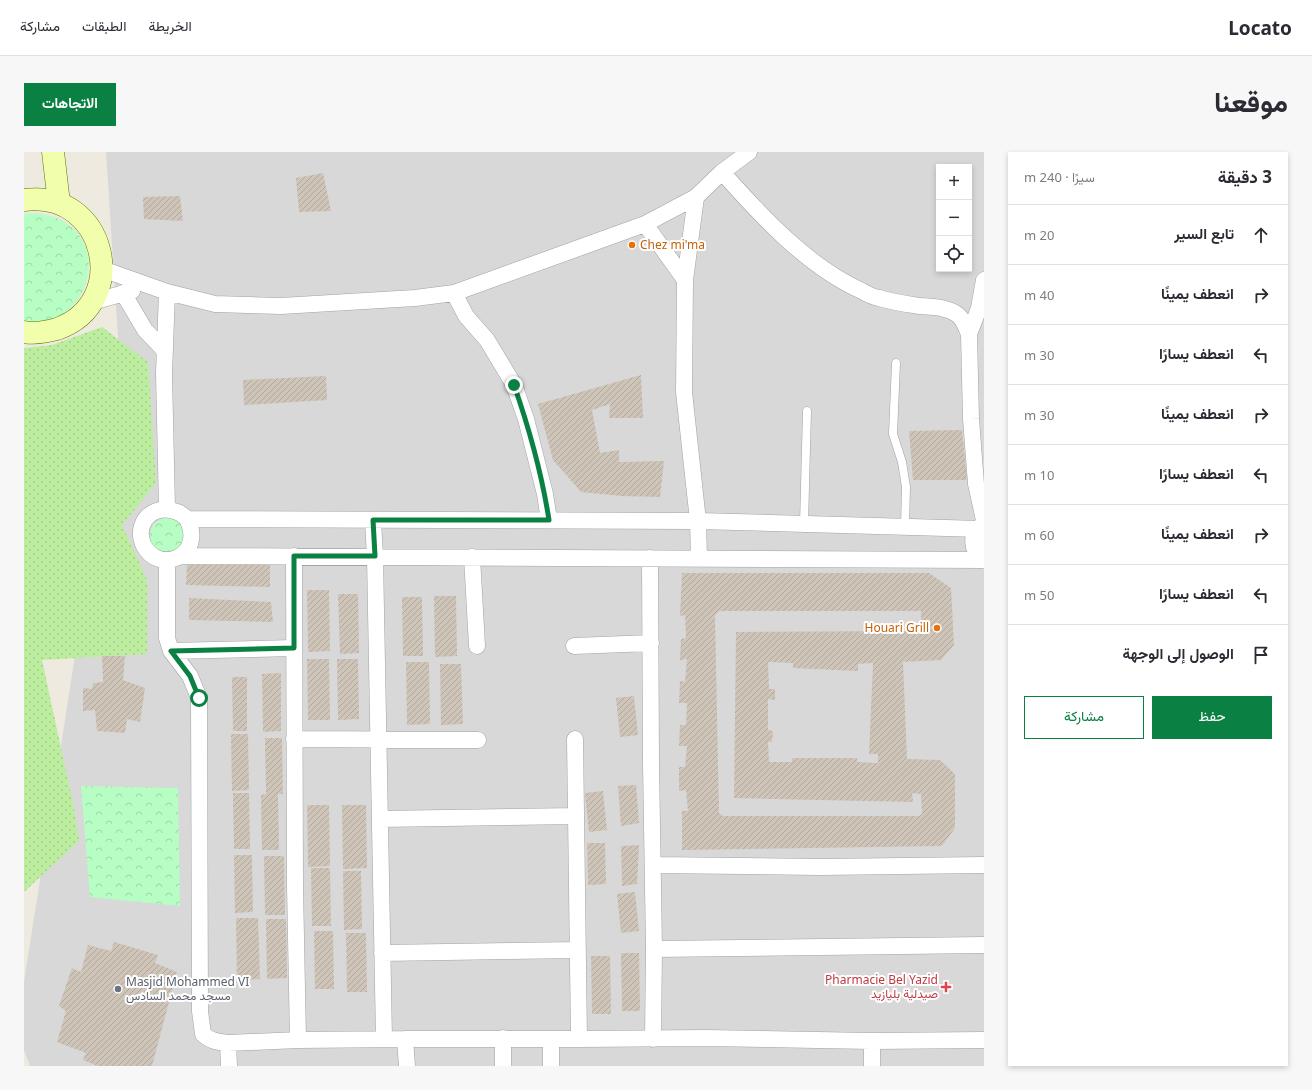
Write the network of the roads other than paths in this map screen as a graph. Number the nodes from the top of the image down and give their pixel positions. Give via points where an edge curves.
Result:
1 (53, 152) edge
2 (747, 153) edge
3 (722, 172) junction
4 (696, 197) junction
5 (24, 200) edge
6 (59, 203) junction
7 (645, 224) junction
8 (102, 269) junction
9 (685, 280) junction
10 (984, 280) edge
11 (151, 286) junction
12 (168, 292) junction
13 (123, 293) junction
14 (454, 293) junction
15 (92, 302) junction
16 (24, 332) edge
17 (969, 334) junction
18 (165, 351) junction
19 (896, 363) dead end
20 (807, 411) dead end
21 (167, 509) junction
22 (187, 519) junction
23 (373, 520) junction
24 (549, 520) junction
25 (698, 521) junction
26 (804, 524) junction
27 (983, 525) edge
28 (905, 527) junction
29 (294, 556) junction
30 (375, 556) junction
31 (472, 557) junction
32 (174, 558) junction
33 (650, 558) junction
34 (699, 558) junction
35 (984, 559) edge
36 (651, 643) junction
37 (477, 646) dead end
38 (574, 646) dead end
39 (294, 648) junction
40 (171, 651) junction
41 (294, 739) junction
42 (378, 739) junction
43 (575, 739) dead end
44 (478, 740) dead end
45 (576, 816) junction
46 (380, 819) junction
47 (984, 864) edge
48 (654, 865) junction
49 (984, 945) edge
50 (654, 949) junction
51 (578, 950) junction
52 (382, 953) junction
53 (503, 1038) junction
54 (654, 1038) junction
55 (384, 1039) junction
56 (405, 1039) junction
57 (551, 1039) junction
58 (579, 1039) junction
59 (298, 1040) junction
60 (984, 1040) edge
61 (872, 1041) junction
62 (228, 1043) junction
63 (229, 1066) edge
64 (407, 1066) edge
65 (503, 1066) edge
66 (551, 1066) edge
67 (872, 1066) edge

1 - 6 main road
2 - 3 street
3 - 4 street
3 - 17 street via 756,210 816,264 848,285 878,298 949,310 959,316
4 - 7 street
4 - 9 street
5 - 6 main road via 36,198
6 - 8 main road via 74,211 95,236
7 - 9 street
7 - 14 street
8 - 11 street
8 - 15 main road via 99,286
9 - 25 street via 684,392
10 - 17 street via 979,308
11 - 12 street
11 - 13 street
12 - 14 street via 216,304 281,306 415,298
12 - 18 street
13 - 15 street
13 - 18 street via 145,330
14 - 24 street via 466,316 487,340 514,385 526,419
15 - 16 main road via 80,316 65,326 48,332
17 - 27 street via 971,419
18 - 21 street
19 - 28 lane via 893,434 902,462 906,487
20 - 26 lane
21 - 22 street via 179,512
21 - 32 street via 158,510 147,518 142,526 141,535 146,550 154,557 164,560
22 - 23 street
22 - 32 street via 192,539 186,551
23 - 24 street
23 - 30 street
24 - 25 street
25 - 26 street
25 - 34 street
26 - 28 street
27 - 28 street
27 - 35 street via 977,534 976,547
29 - 30 street
29 - 32 street
29 - 39 street
30 - 31 street
30 - 42 street
31 - 33 street
31 - 37 street
32 - 40 street via 167,638
33 - 34 street
33 - 36 street
34 - 35 street
36 - 38 street
36 - 48 street
39 - 40 street
39 - 41 street
40 - 62 street via 190,676 199,698 201,1024 203,1034 208,1039
41 - 42 street
41 - 59 street
42 - 44 street
42 - 46 street
43 - 45 street
45 - 46 street
45 - 51 street
46 - 52 street
47 - 48 street via 820,867
48 - 50 street
49 - 50 street
50 - 54 street
51 - 52 street
51 - 58 street
52 - 55 street
53 - 56 street
53 - 57 street
53 - 65 street
54 - 58 street
54 - 61 street
55 - 56 street
55 - 59 street
56 - 64 street
57 - 58 street
57 - 66 street
59 - 62 street
60 - 61 street
61 - 67 street
62 - 63 street

